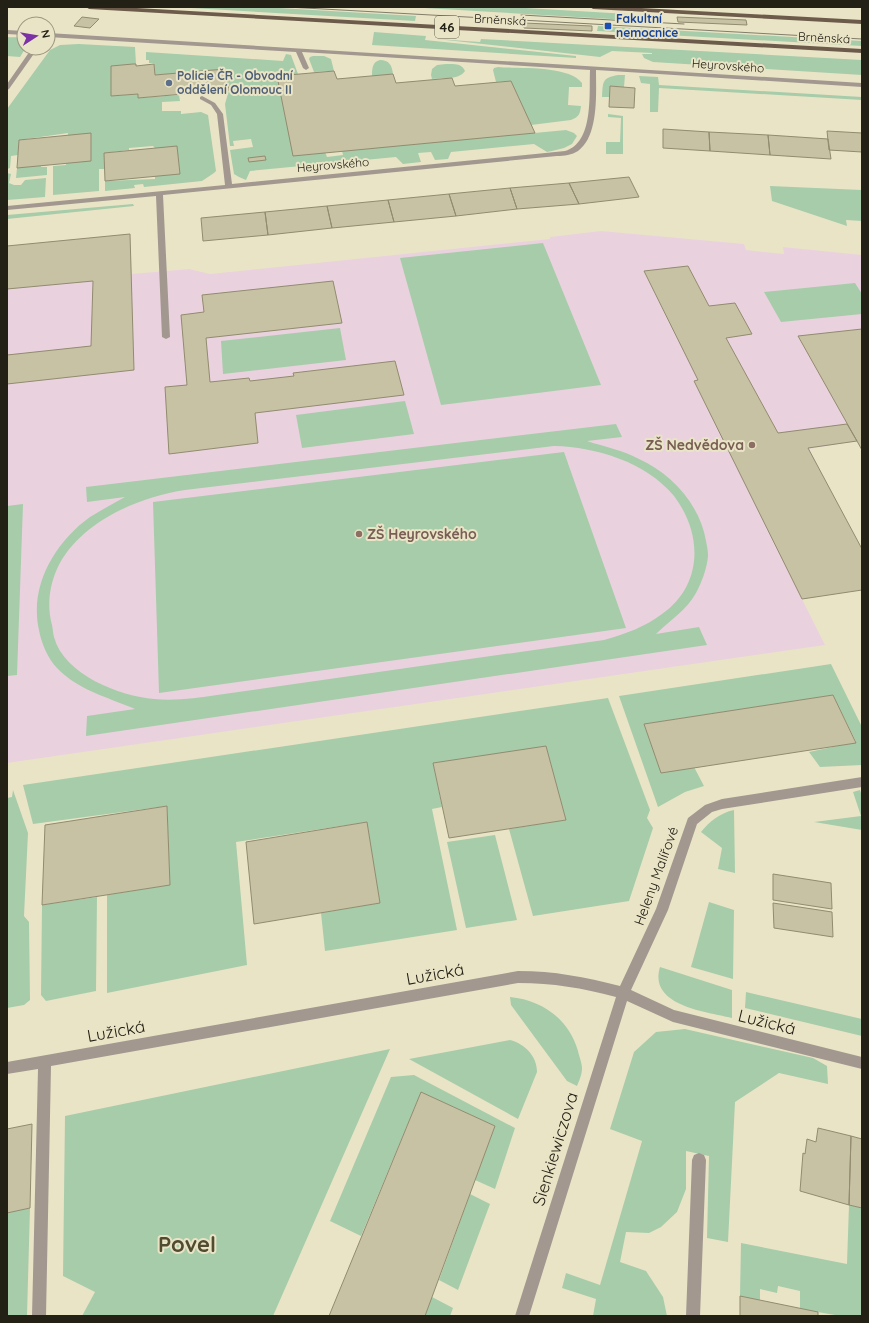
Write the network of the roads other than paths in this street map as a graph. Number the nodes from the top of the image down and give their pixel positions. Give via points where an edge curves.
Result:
1 (89, 7) edge
2 (593, 7) edge
3 (862, 22) edge
4 (56, 35) edge
5 (298, 50) junction
6 (862, 51) edge
7 (29, 56) edge
8 (306, 68) dead end
9 (593, 68) junction
10 (862, 85) edge
11 (7, 88) edge
12 (202, 98) dead end
13 (229, 186) junction
14 (160, 193) junction
15 (7, 208) edge
16 (166, 337) dead end
17 (862, 782) edge
18 (623, 993) junction
19 (45, 1061) junction
20 (862, 1063) edge
21 (7, 1068) edge
22 (699, 1160) dead end
23 (39, 1316) edge
24 (522, 1316) edge
25 (693, 1316) edge

1 - 6 main road, Brněnská / 46
2 - 3 main road, Brněnská
4 - 5 street, Heyrovského
5 - 8 street
5 - 9 street, Heyrovského
7 - 11 street
9 - 10 street, Heyrovského
9 - 13 street, Heyrovského via 592,112 586,138 580,146 570,152
12 - 13 street via 217,107 220,114
13 - 14 street, Heyrovského
14 - 15 street, Heyrovského
14 - 16 street
17 - 18 street, Heleny Malířové via 722,804 709,808 692,821 662,910
18 - 19 street, Lužická via 561,979 518,977
18 - 20 street, Lužická via 673,1016
18 - 24 street, Sienkiewiczova
19 - 21 street, Lužická
19 - 23 street
22 - 25 street

